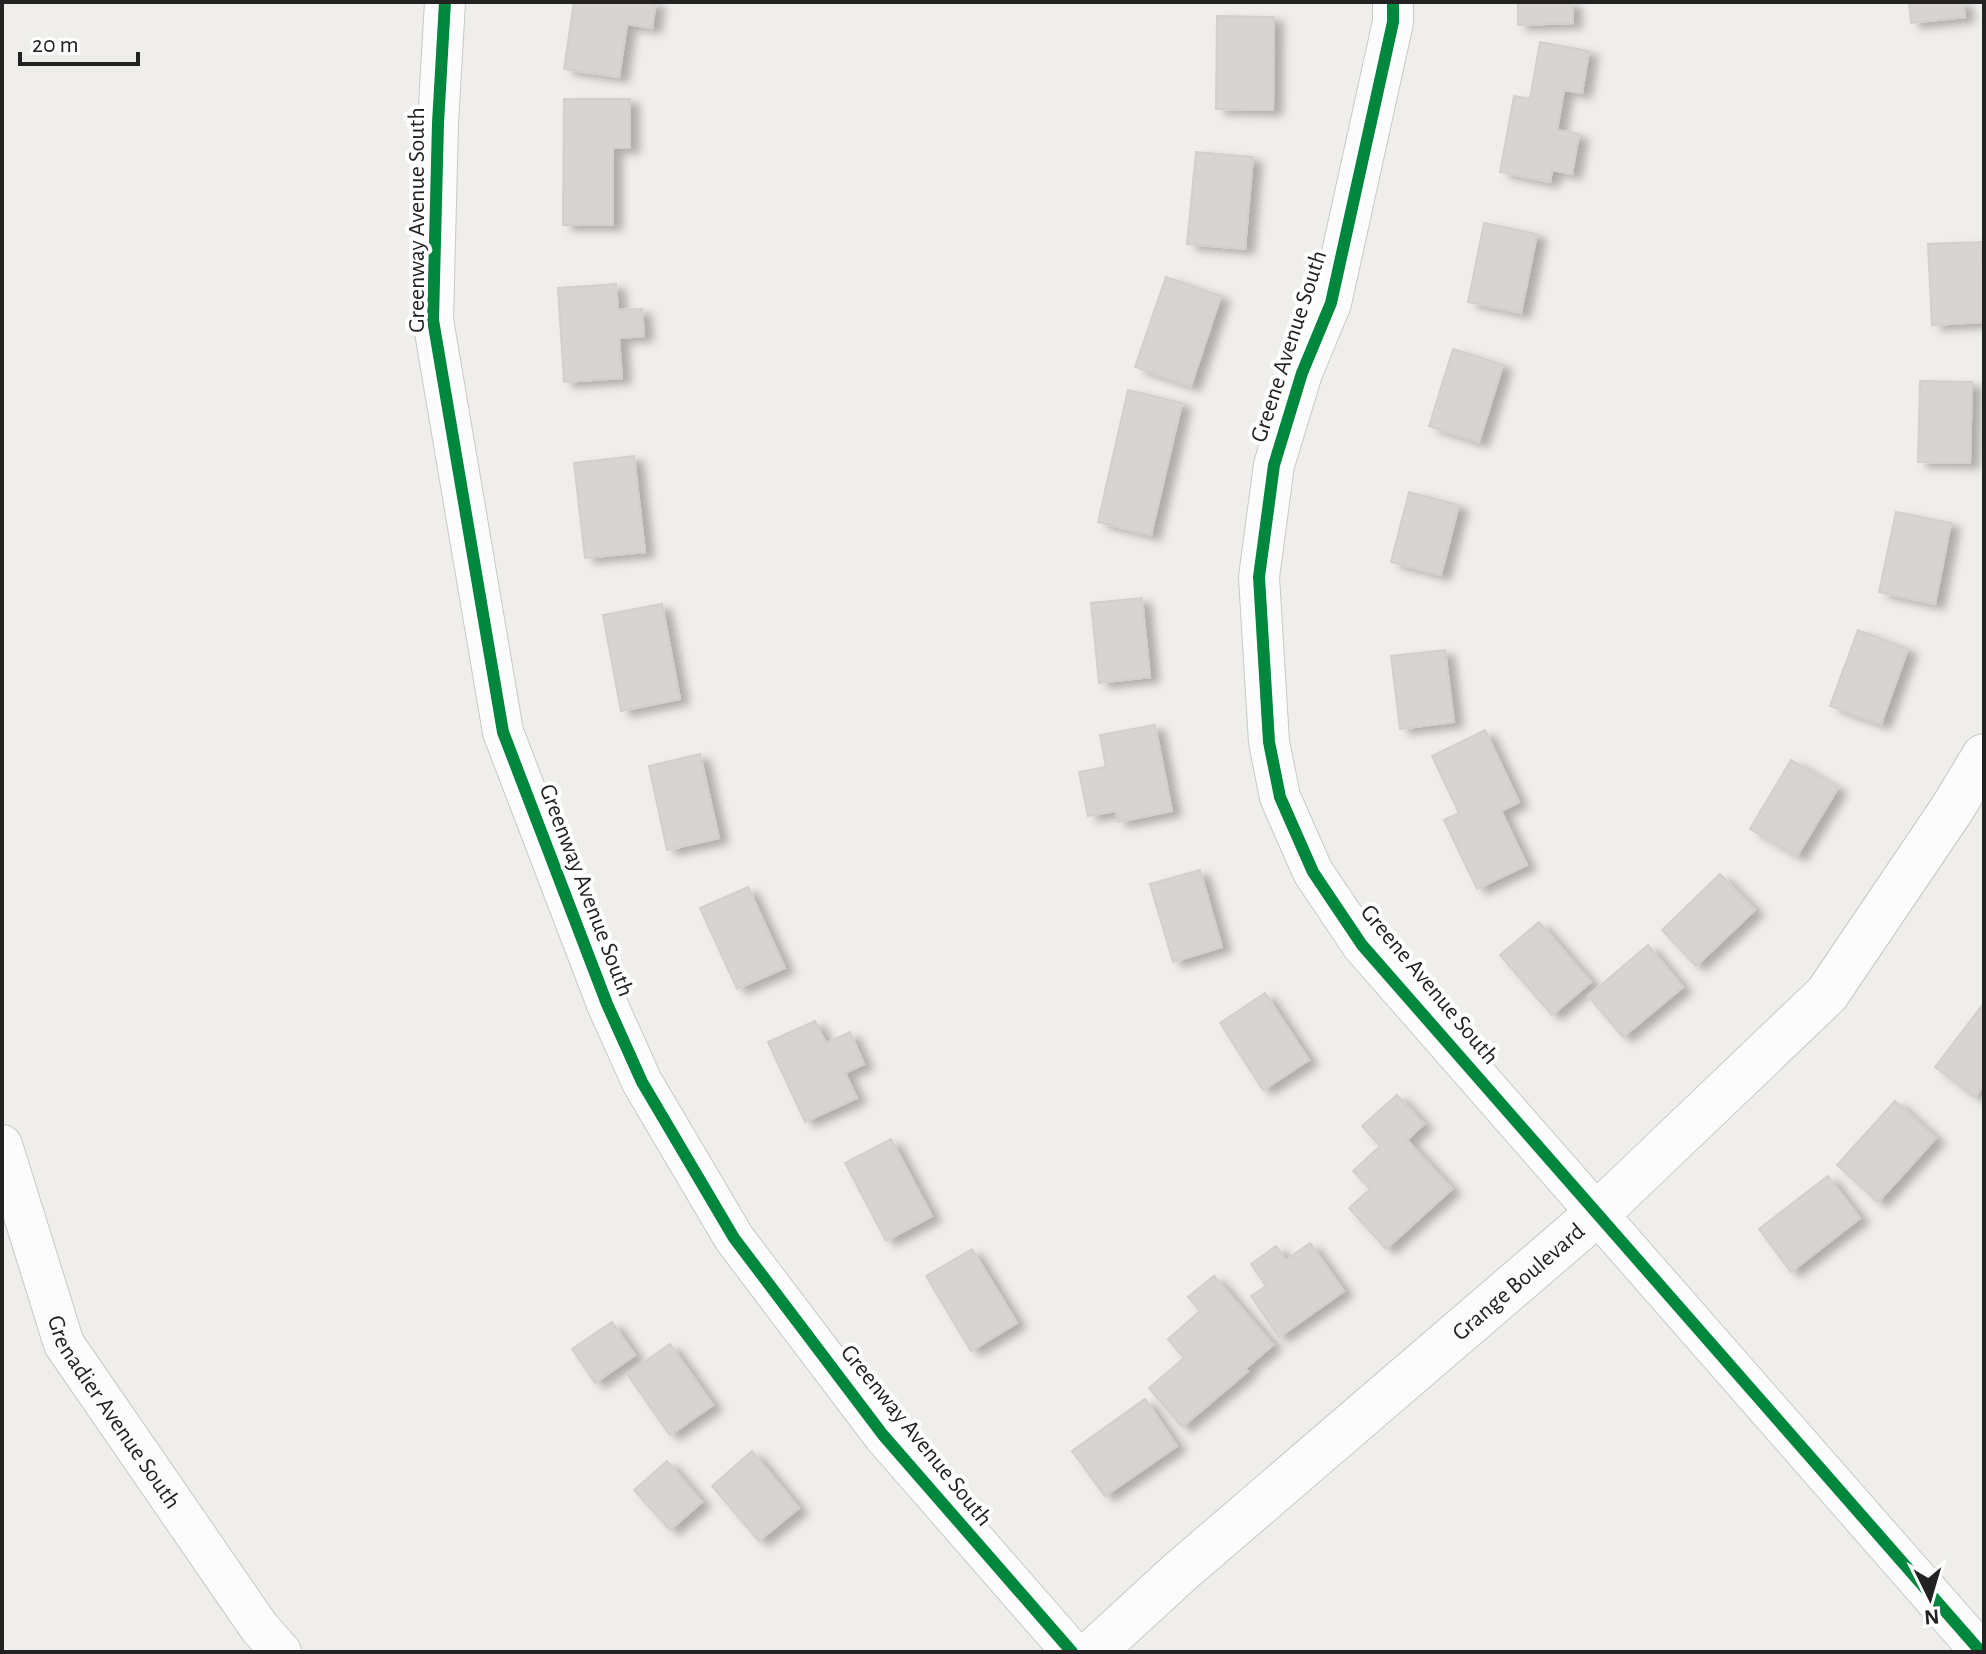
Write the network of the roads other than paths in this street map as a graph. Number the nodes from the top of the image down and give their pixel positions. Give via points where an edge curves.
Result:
1 (445, 2) edge
2 (1393, 2) edge
3 (1984, 756) edge
4 (2, 1145) edge
5 (1599, 1212) junction
6 (281, 1652) edge
7 (1072, 1652) edge
8 (1093, 1652) edge
9 (1981, 1652) edge

1 - 7 street, Greenway Avenue South via 433,320 503,732 642,1082 734,1238 883,1435
2 - 5 street, Greene Avenue South via 1393,22 1331,303 1302,373 1274,465 1259,577 1269,742 1280,797 1313,872 1362,945
3 - 5 street, Grange Boulevard via 1827,994
4 - 6 street, Grenadier Avenue South via 64,1344
5 - 8 street, Grange Boulevard
5 - 9 street, Greene Avenue South

